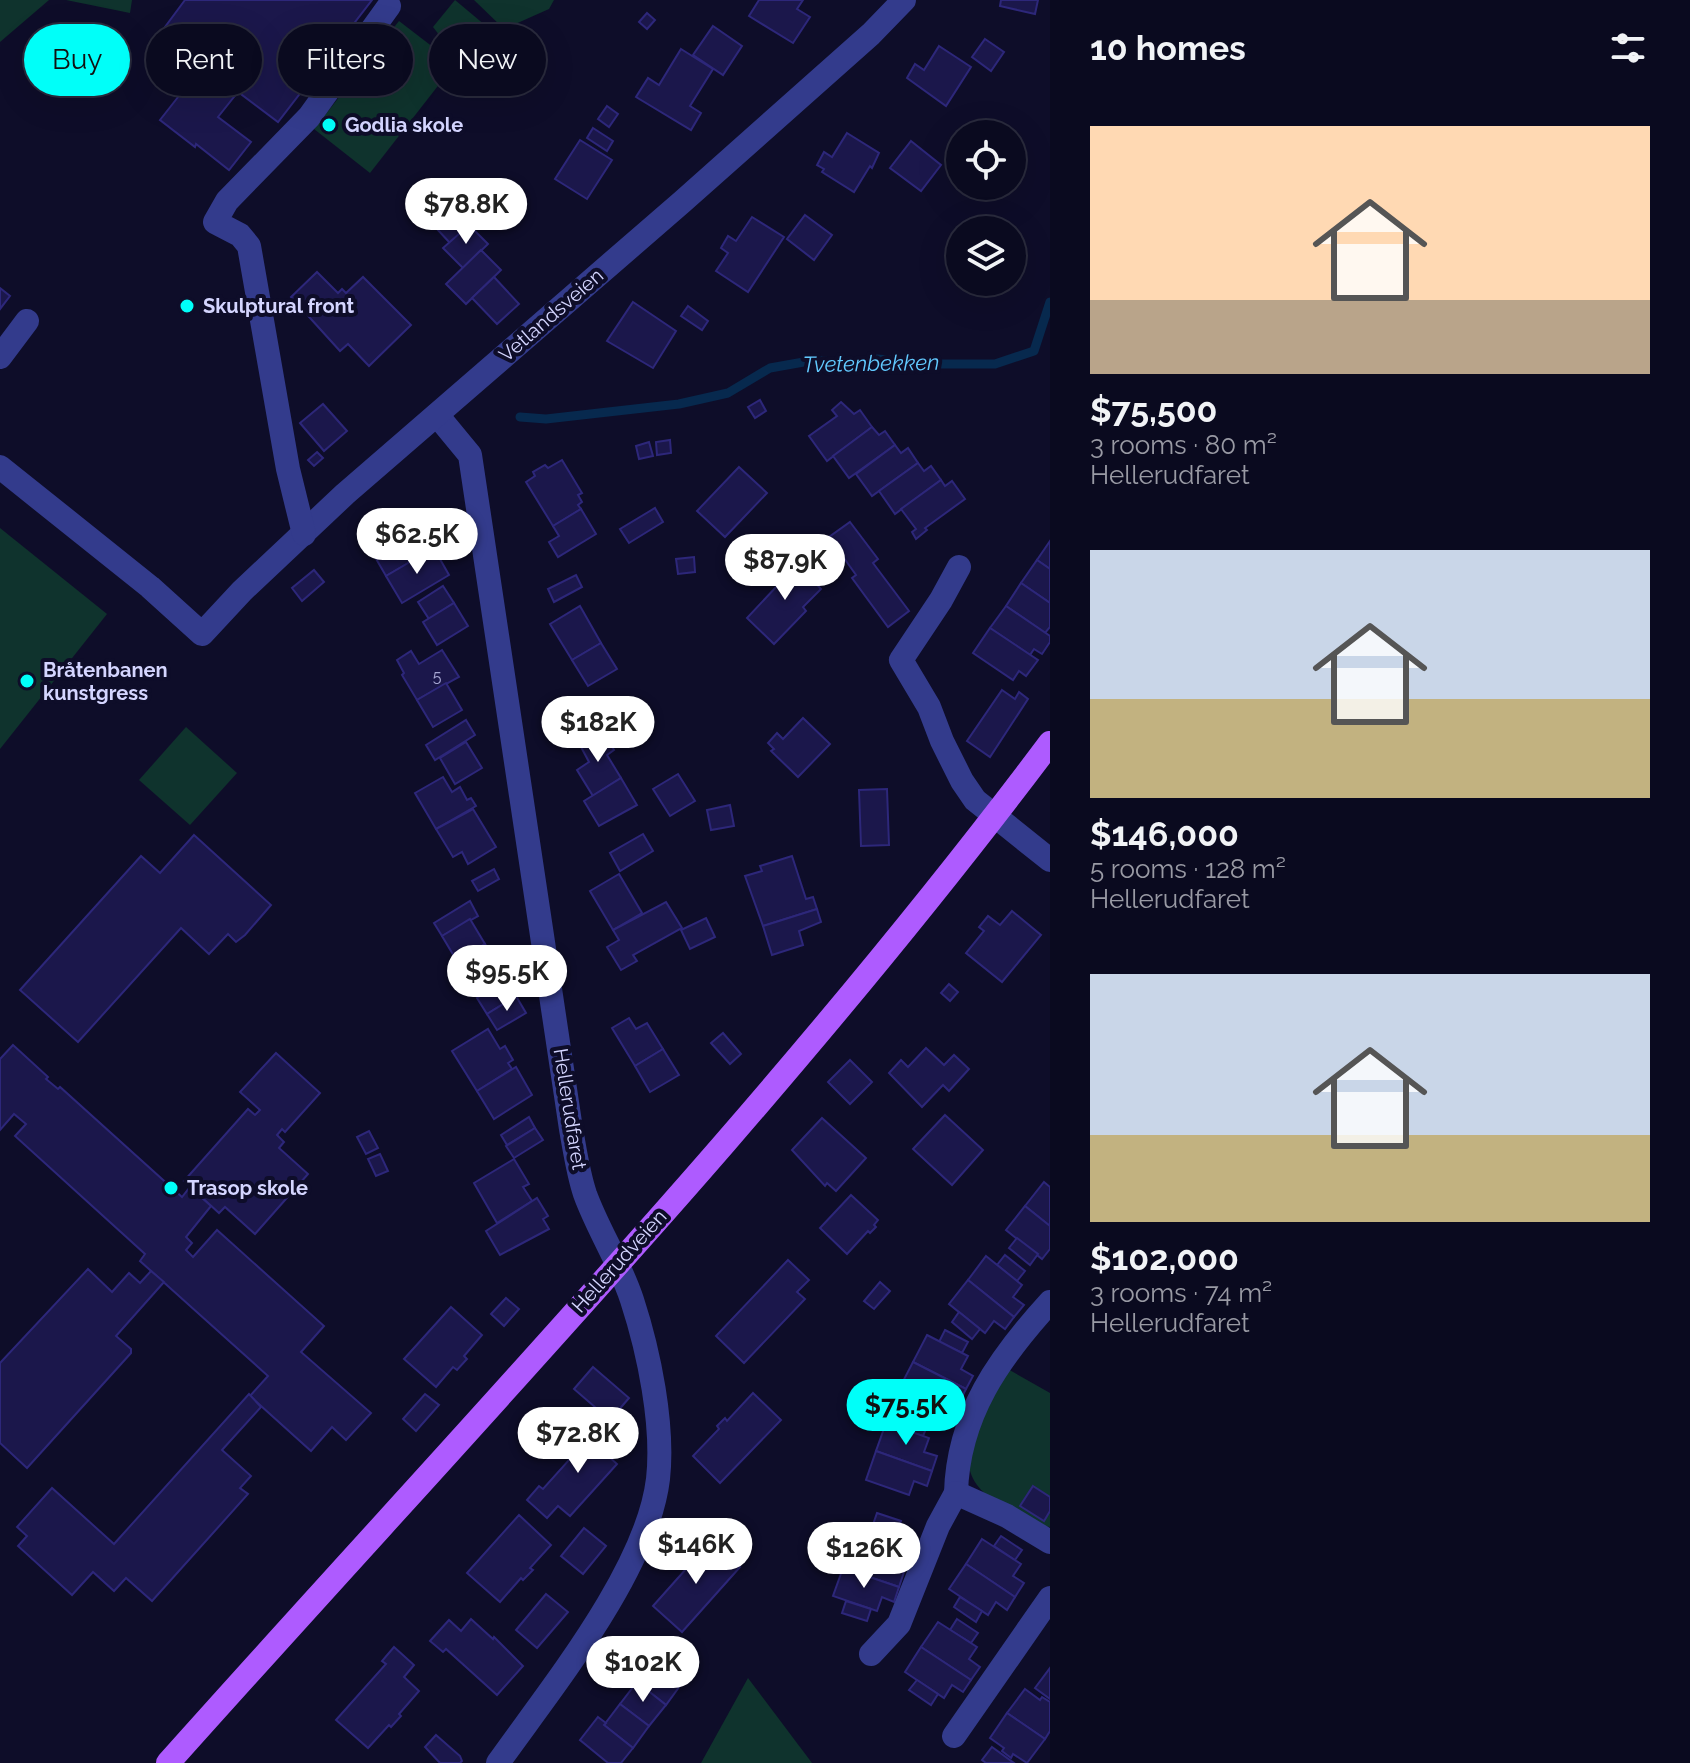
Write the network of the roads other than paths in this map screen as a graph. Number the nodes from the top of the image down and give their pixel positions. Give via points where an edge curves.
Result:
1 (904, 0) edge
2 (389, 6) dead end
3 (27, 321) dead end
4 (0, 357) edge
5 (437, 415) junction
6 (0, 467) edge
7 (304, 534) junction
8 (959, 567) dead end
9 (1050, 743) edge
10 (994, 817) junction
11 (1050, 860) edge
12 (617, 1264) junction
13 (1050, 1302) edge
14 (956, 1493) junction
15 (1050, 1542) edge
16 (1050, 1598) edge
17 (871, 1654) dead end
18 (954, 1736) dead end
19 (168, 1763) edge
20 (498, 1763) edge

1 - 5 street, Vetlandsveien
2 - 7 street via 309,117 227,201 215,222 249,246
3 - 4 street
5 - 7 street, Vetlandsveien
5 - 12 street, Hellerudfaret via 470,455 571,1129 585,1194
6 - 7 street, Vetlandsveien via 202,634
8 - 10 street via 901,660 962,781
9 - 10 main road, Hellerudveien
10 - 11 street
10 - 12 main road, Hellerudveien via 865,979
12 - 19 main road, Hellerudveien
12 - 20 street, Hellerudfaret via 649,1366 658,1482 626,1572
13 - 14 street via 1004,1357 965,1427
14 - 15 street
14 - 17 street via 899,1624
16 - 18 street

